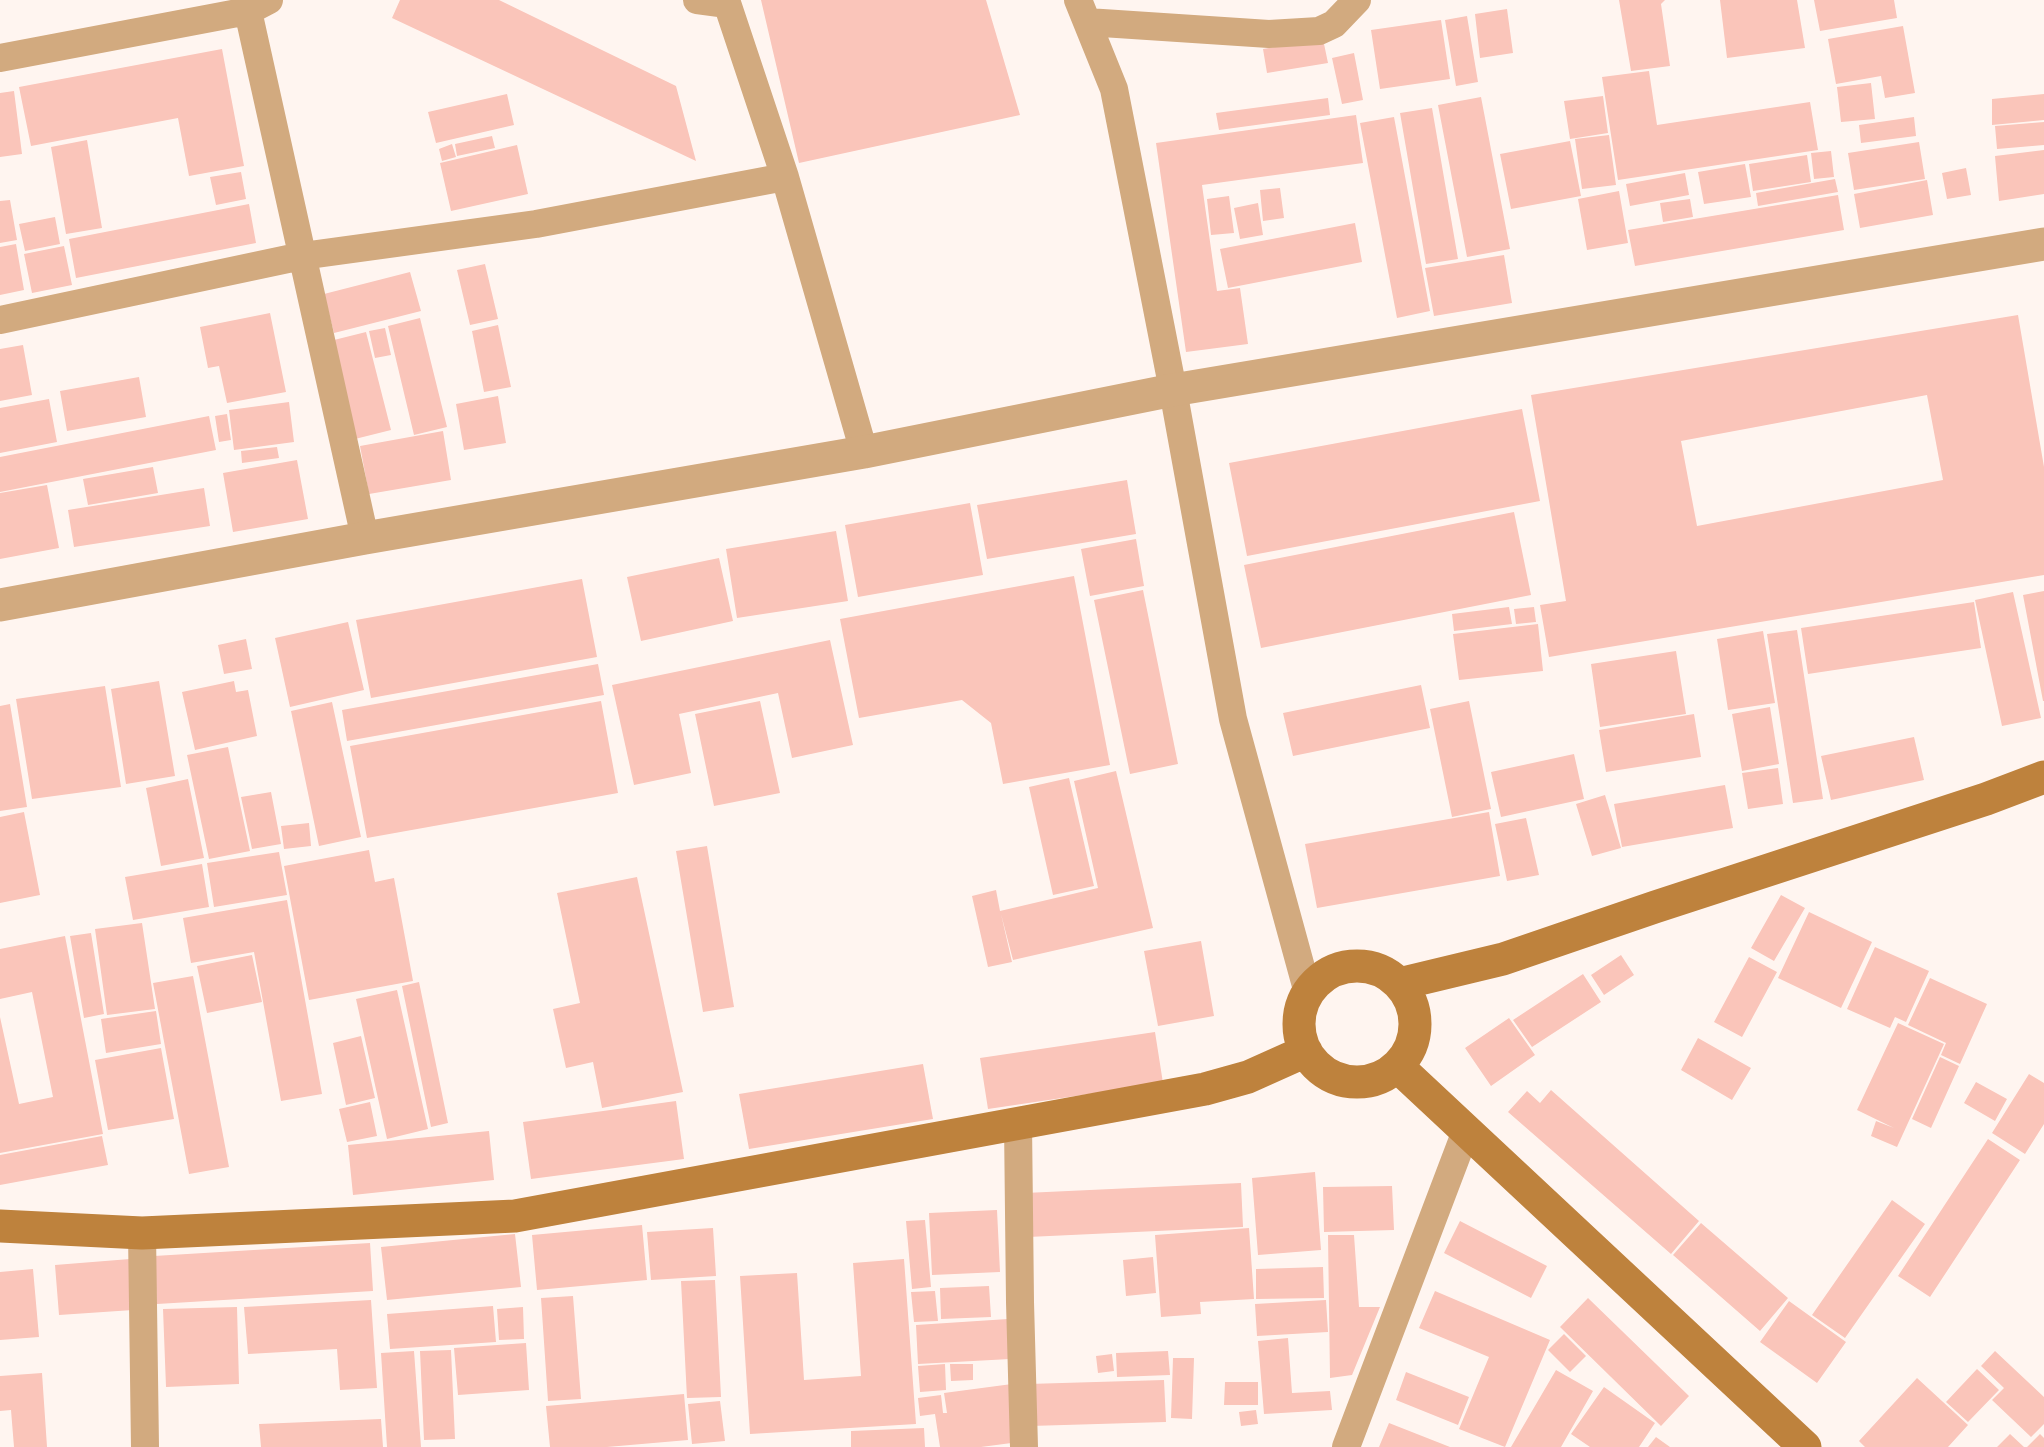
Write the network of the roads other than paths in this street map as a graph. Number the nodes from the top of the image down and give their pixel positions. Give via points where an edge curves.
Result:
1 (697, 0) edge
2 (1357, 0) edge
3 (726, 2) edge
4 (259, 5) edge
5 (1082, 11) edge
6 (0, 58) edge
7 (785, 177) junction
8 (2044, 244) edge
9 (303, 256) junction
10 (0, 320) edge
11 (1173, 390) junction
12 (864, 452) junction
13 (365, 538) junction
14 (0, 605) edge
15 (2044, 777) edge
16 (1399, 984) junction
17 (1308, 993) junction
18 (1306, 1051) junction
19 (1397, 1066) junction
20 (1018, 1123) junction
21 (1466, 1131) junction
22 (0, 1226) edge
23 (142, 1233) junction
24 (145, 1447) edge
25 (1024, 1447) edge
26 (1346, 1447) edge
27 (1806, 1447) edge

1 - 3 street
2 - 5 street via 1334,24 1319,32 1269,34
3 - 7 street
4 - 6 street
4 - 9 street
5 - 11 street via 1114,89
7 - 9 street via 536,224
7 - 12 street
8 - 11 street
9 - 10 street
9 - 13 street
11 - 12 street
11 - 17 street via 1233,719
12 - 13 street
13 - 14 street
15 - 16 main road via 1503,959
16 - 17 main road via 1374,968 1344,967 1317,981
16 - 19 main road via 1414,1010 1415,1026 1413,1041
17 - 18 main road via 1300,1022 1300,1037
18 - 19 main road via 1327,1073 1355,1082 1371,1080
18 - 20 main road via 1248,1077 1205,1089
19 - 21 main road
20 - 23 main road via 515,1216
20 - 25 street
21 - 26 street
21 - 27 main road
22 - 23 main road
23 - 24 street

